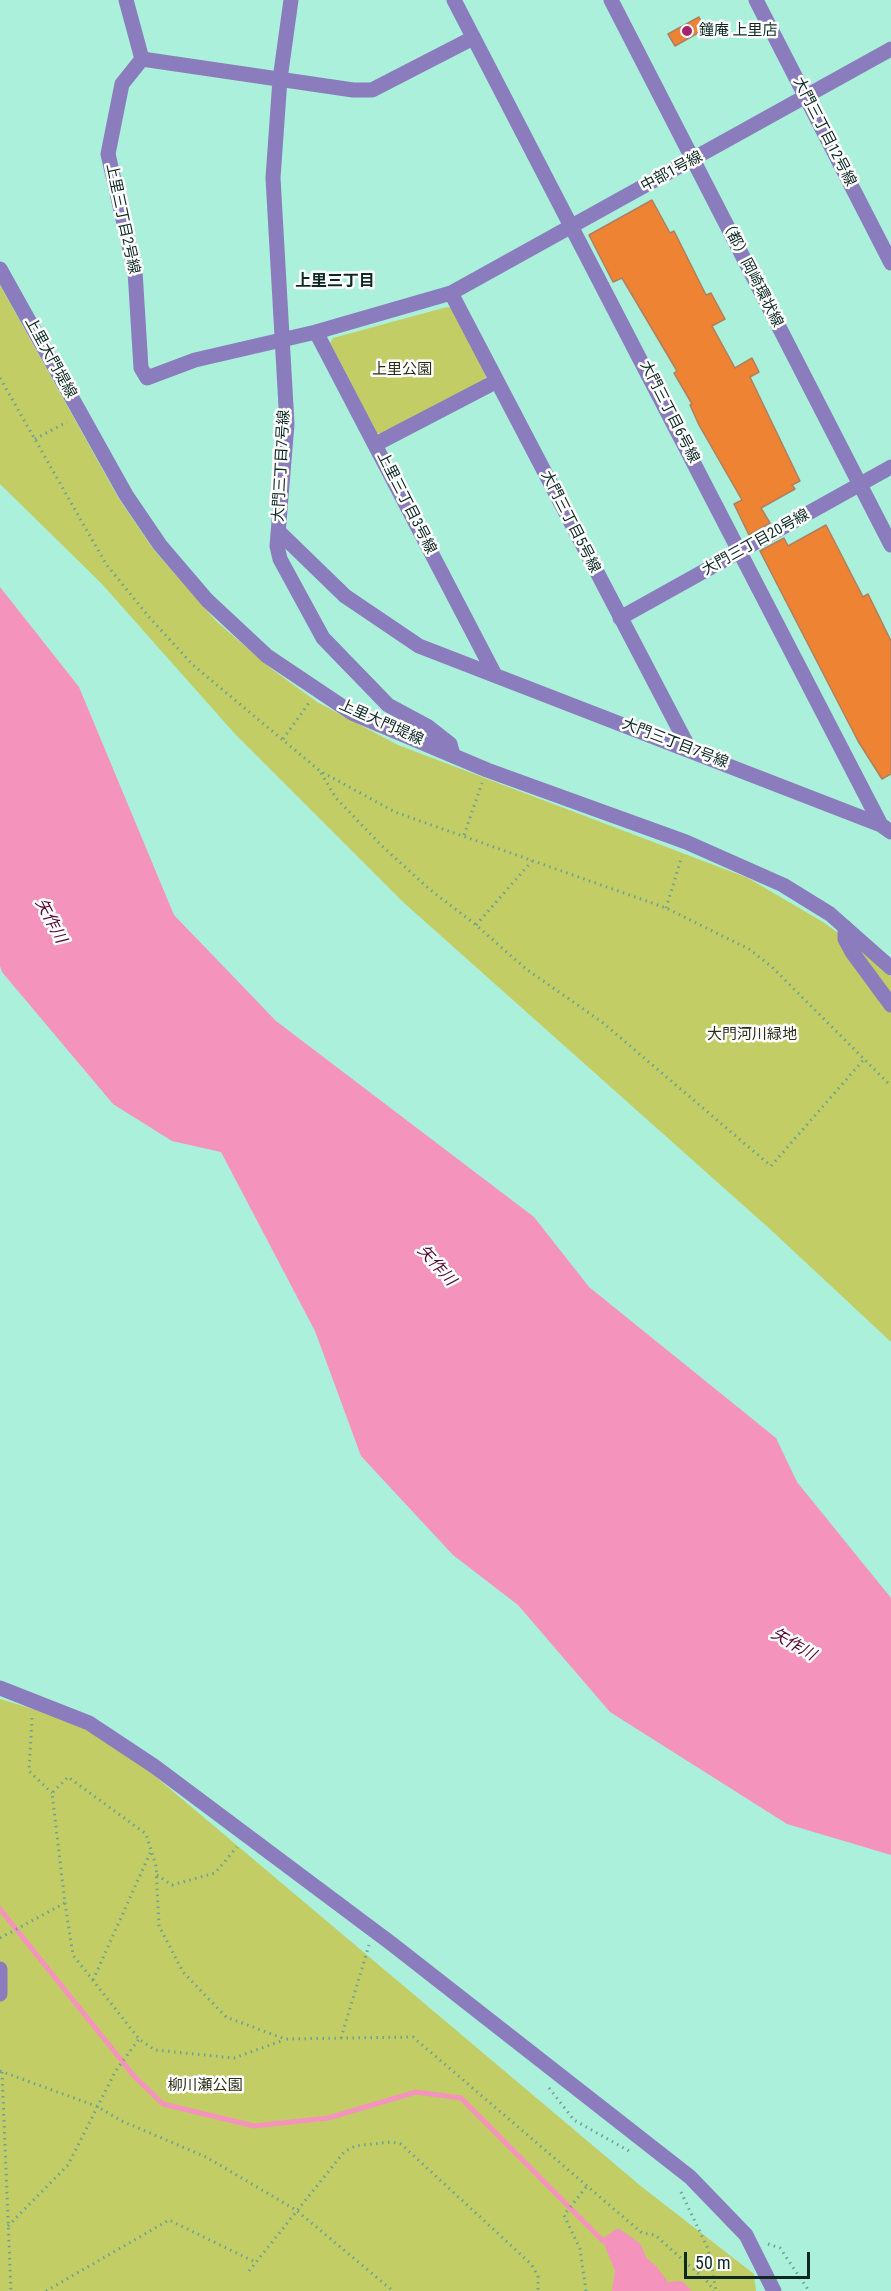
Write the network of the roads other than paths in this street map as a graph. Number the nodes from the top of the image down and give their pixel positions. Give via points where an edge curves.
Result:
1 (126, 0) edge
2 (291, 0) edge
3 (454, 0) edge
4 (611, 0) edge
5 (756, 0) edge
6 (473, 38) junction
7 (891, 50) edge
8 (142, 59) junction
9 (280, 79) junction
10 (806, 97) junction
11 (693, 160) junction
12 (572, 225) junction
13 (891, 263) edge
14 (0, 269) edge
15 (452, 293) junction
16 (316, 332) junction
17 (281, 339) junction
18 (497, 381) junction
19 (376, 444) junction
20 (891, 467) edge
21 (860, 485) junction
22 (279, 532) junction
23 (891, 545) edge
24 (741, 552) junction
25 (620, 618) junction
26 (495, 675) junction
27 (690, 750) junction
28 (453, 755) junction
29 (886, 828) edge
30 (845, 927) junction
31 (891, 968) edge
32 (891, 1005) edge
33 (0, 1688) edge
34 (0, 1969) edge
35 (0, 1994) edge
36 (774, 2291) edge

1 - 8 street
2 - 9 street, 大門三丁目7号線
3 - 6 street, 大門三丁目6号線
4 - 11 street, （都）岡崎環状線
5 - 10 street, 大門三丁目12号線
6 - 9 street via 372,90
6 - 12 street, 大門三丁目6号線
7 - 10 street, 中部1号線
8 - 9 street
8 - 17 street, 上里三丁目2号線 via 122,84 108,154 135,271 141,368 147,378 195,360
9 - 17 street, 大門三丁目7号線 via 273,178
10 - 11 street, 中部1号線
10 - 13 street, 大門三丁目12号線
11 - 12 street, 中部1号線
11 - 21 street, （都）岡崎環状線
12 - 15 street, 中部1号線
12 - 24 street, 大門三丁目6号線
14 - 28 street, 上里大門堤線 via 126,495 160,545 207,600 267,656 317,692 352,713
15 - 16 street, 中部1号線
15 - 18 street, 大門三丁目5号線
16 - 17 street, 中部1号線
16 - 19 street, 上里三丁目3号線
17 - 22 street, 大門三丁目7号線 via 286,424
18 - 19 street
18 - 25 street, 大門三丁目5号線
19 - 26 street, 上里三丁目3号線
20 - 21 street, 大門三丁目20号線
21 - 23 street, （都）岡崎環状線
21 - 24 street, 大門三丁目20号線
22 - 26 street, 大門三丁目7号線 via 345,596 419,646
22 - 28 street via 280,559 323,638 388,705 427,726 450,744
24 - 25 street, 大門三丁目20号線
24 - 29 street, 大門三丁目6号線
25 - 27 street, 大門三丁目5号線
26 - 27 street, 大門三丁目7号線
27 - 29 street, 大門三丁目7号線
28 - 30 street, 上里大門堤線 via 686,842 783,885
30 - 31 street, 上里大門堤線
30 - 32 street via 845,939 852,952
33 - 36 street via 89,1723 154,1766 392,1944 690,2177 746,2235
34 - 35 street

